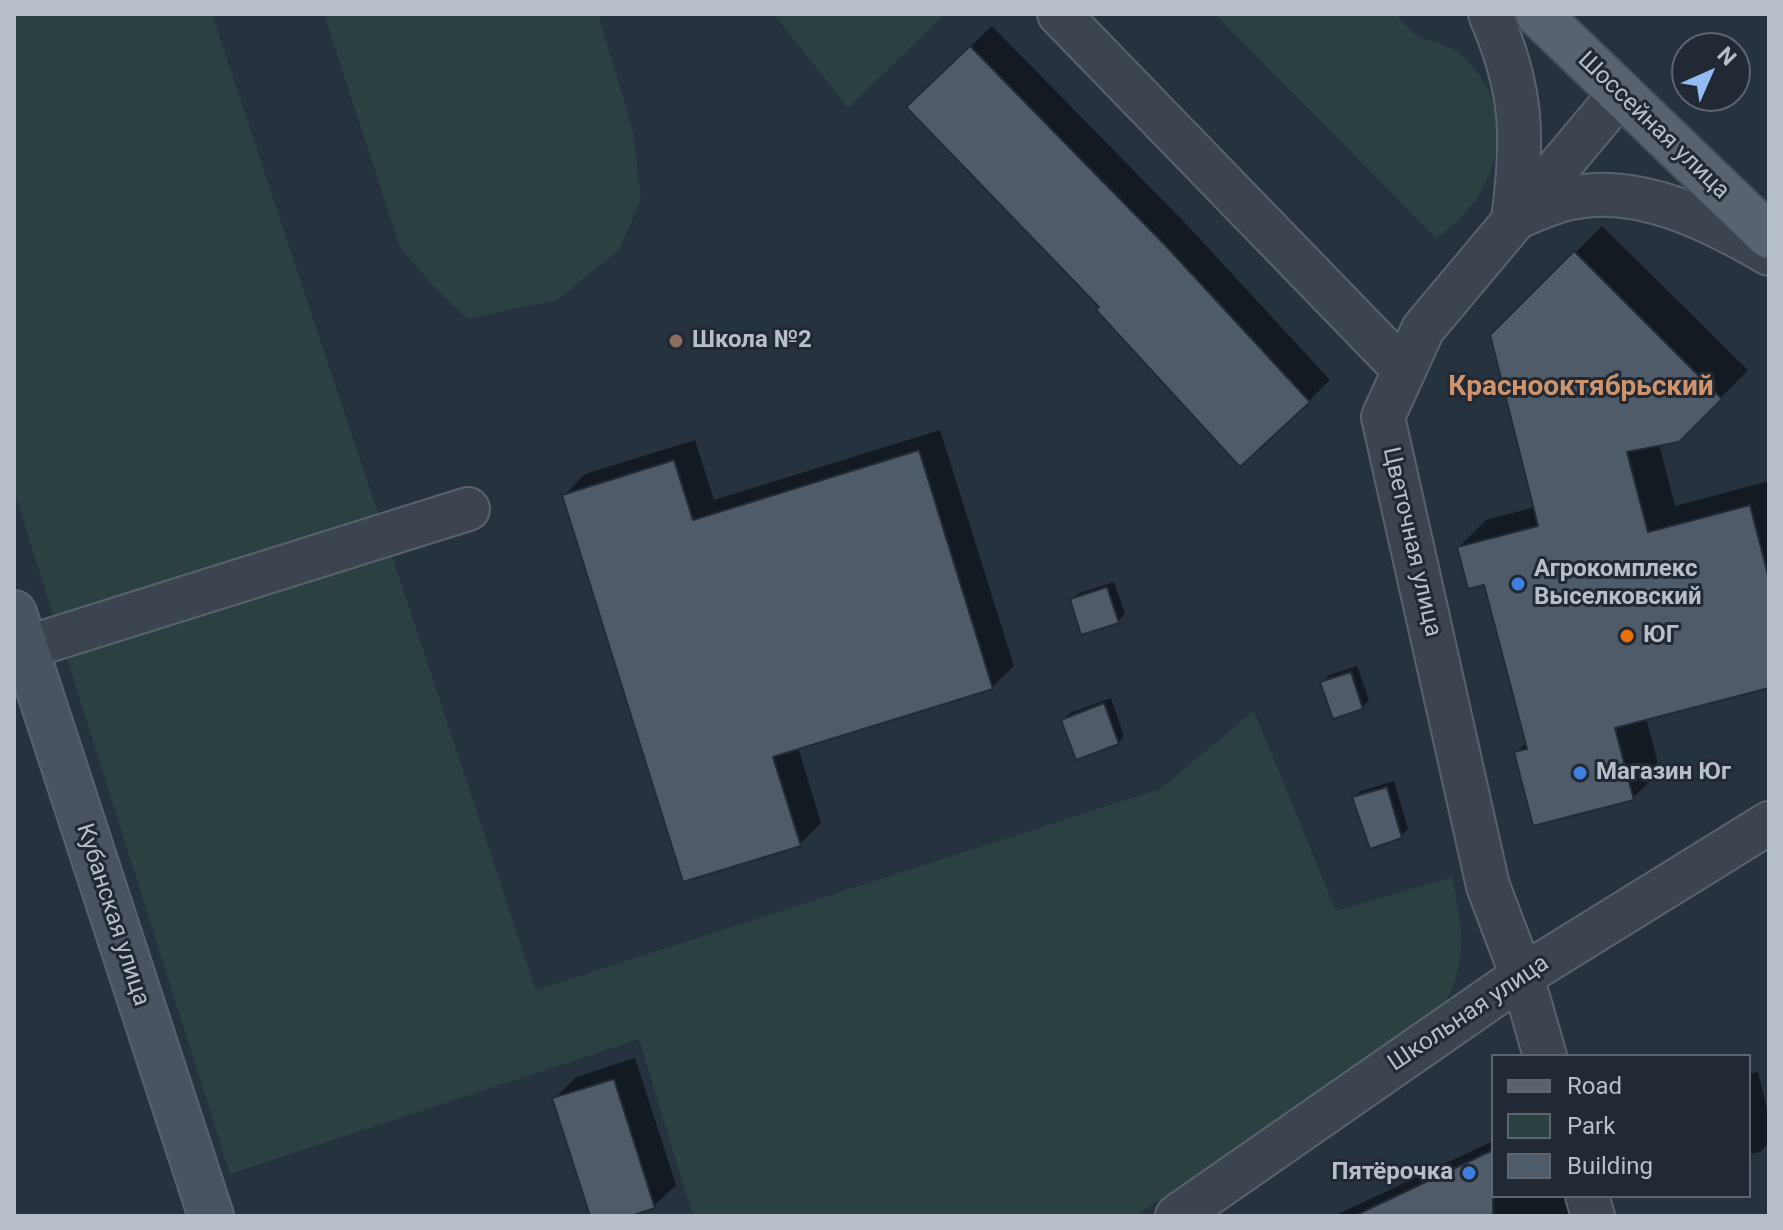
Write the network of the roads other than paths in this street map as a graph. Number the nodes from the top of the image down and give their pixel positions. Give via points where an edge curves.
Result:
1 (1059, 14) edge
2 (1490, 14) edge
3 (1538, 14) edge
4 (1620, 94) junction
5 (1513, 219) junction
6 (1769, 236) edge
7 (1769, 254) edge
8 (1404, 370) junction
9 (468, 509) dead end
10 (19, 631) edge
11 (1769, 823) edge
12 (1522, 976) junction
13 (1544, 1054) edge
14 (211, 1216) edge
15 (1177, 1216) edge

1 - 8 street
2 - 5 street via 1509,58 1519,110 1521,162
3 - 4 main road, Шоссейная улица
4 - 5 street, Цветочная улица
4 - 6 main road, Шоссейная улица
5 - 7 street via 1571,198 1619,195 1732,232
5 - 8 street, Цветочная улица via 1423,329
8 - 12 street, Цветочная улица via 1383,417 1488,886
9 - 10 street
10 - 14 main road, Кубанская улица
11 - 12 street, Школьная улица
12 - 13 street, Цветочная улица
12 - 15 street, Школьная улица

